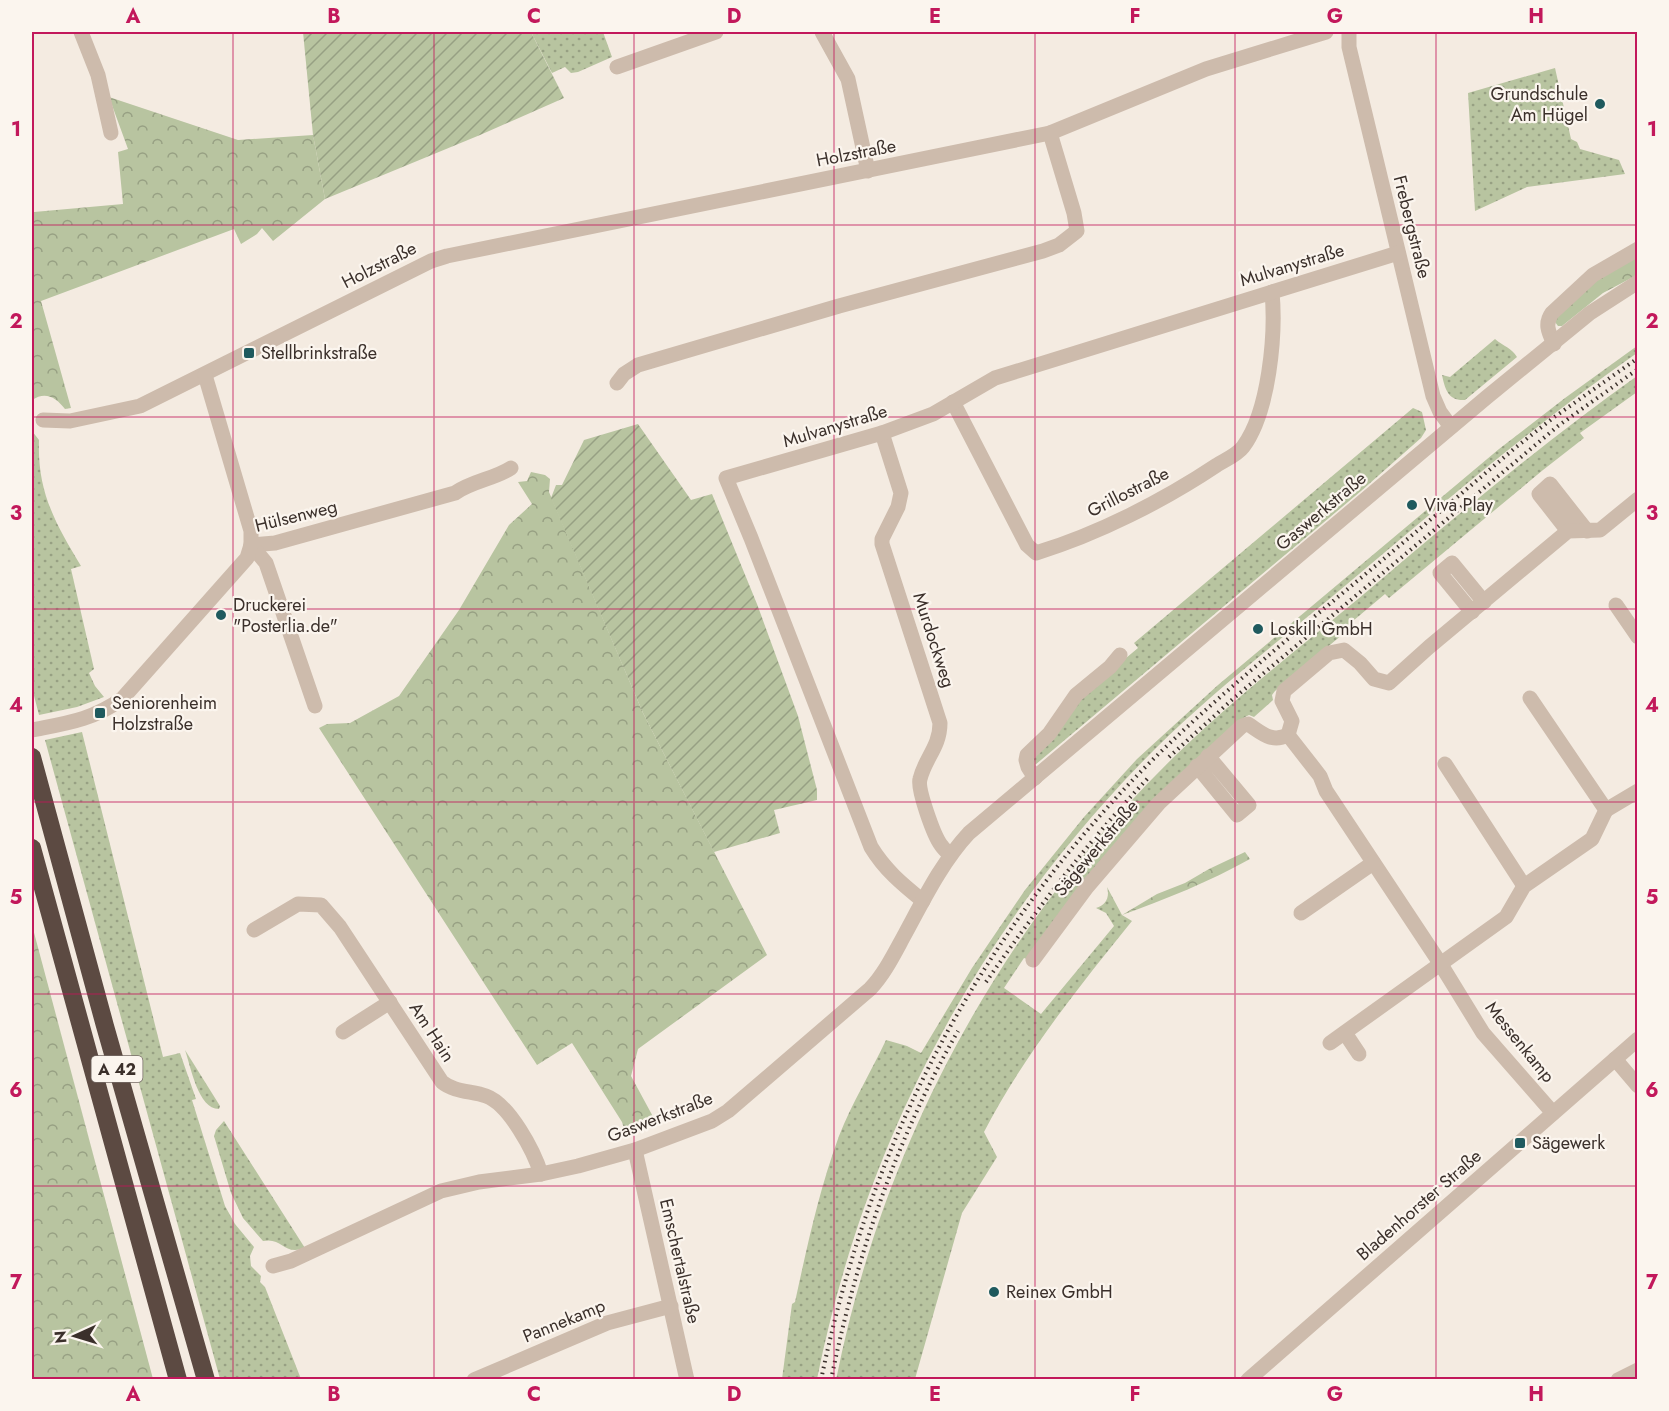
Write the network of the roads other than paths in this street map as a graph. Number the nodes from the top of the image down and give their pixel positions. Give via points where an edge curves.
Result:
1 (81, 32) edge
2 (716, 32) edge
3 (822, 32) edge
4 (1326, 32) edge
5 (1349, 32) edge
6 (617, 68) dead end
7 (111, 133) dead end
8 (1050, 133) junction
9 (868, 171) junction
10 (1638, 249) edge
11 (1398, 253) junction
12 (1638, 282) edge
13 (1272, 292) junction
14 (1554, 344) junction
15 (205, 375) junction
16 (617, 383) dead end
17 (952, 402) junction
18 (43, 420) dead end
19 (1451, 427) junction
20 (882, 433) junction
21 (512, 468) dead end
22 (1638, 499) edge
23 (1568, 531) junction
24 (1587, 531) junction
25 (251, 545) junction
26 (1484, 602) junction
27 (1616, 604) dead end
28 (1472, 612) junction
29 (1638, 637) edge
30 (1120, 655) dead end
31 (1530, 698) dead end
32 (315, 706) dead end
33 (32, 730) edge
34 (1287, 735) junction
35 (32, 757) edge
36 (1445, 764) dead end
37 (1035, 778) junction
38 (1638, 791) edge
39 (1606, 810) junction
40 (32, 848) edge
41 (950, 855) junction
42 (1373, 863) junction
43 (1524, 886) junction
44 (923, 901) junction
45 (1301, 914) dead end
46 (254, 930) dead end
47 (1033, 960) dead end
48 (1440, 963) junction
49 (390, 1002) junction
50 (343, 1032) dead end
51 (1345, 1033) junction
52 (1638, 1039) edge
53 (1330, 1043) dead end
54 (1359, 1054) dead end
55 (1615, 1059) junction
56 (1638, 1086) edge
57 (1552, 1113) junction
58 (635, 1150) junction
59 (541, 1174) junction
60 (273, 1266) dead end
61 (670, 1306) junction
62 (1638, 1370) edge
63 (178, 1380) edge
64 (206, 1380) edge
65 (474, 1380) edge
66 (687, 1380) edge
67 (1248, 1380) edge
68 (1618, 1380) edge

1 - 7 street via 98,75
2 - 6 street
3 - 9 street via 848,79
4 - 8 street, Holzstraße via 1206,69
5 - 11 street, Frebergstraße via 1349,47
8 - 9 street, Holzstraße
8 - 16 street via 1077,231 1059,245 638,365
9 - 15 street, Holzstraße via 447,256
10 - 14 street via 1593,275 1552,314 1547,326
11 - 13 street, Mulvanystraße
11 - 19 street, Frebergstraße via 1433,396
12 - 14 street, Gaswerkstraße via 1590,313
13 - 17 street, Mulvanystraße via 995,378
13 - 17 street, Grillostraße via 1273,340 1262,407 1242,449 1127,516 1056,547 1036,553 1027,545
14 - 19 street, Gaswerkstraße
15 - 18 street via 140,406 70,421
15 - 25 street via 252,531
17 - 20 street, Mulvanystraße via 933,414
19 - 37 street, Gaswerkstraße
20 - 41 street, Murdockweg via 901,493 882,544 940,723 938,741 919,782 936,836
20 - 44 street, Mulvanystraße via 726,478 871,847 894,879
21 - 25 street, Hülsenweg via 455,493 275,543
22 - 24 street via 1600,530
23 - 24 street
23 - 24 street via 1539,494 1550,484
23 - 26 street
25 - 32 street, Hülsenweg via 266,563
25 - 33 street via 247,558 122,699 104,712
26 - 28 street
26 - 28 street via 1452,563 1440,573
27 - 29 street
28 - 34 street via 1389,682 1374,679 1344,650 1329,653 1284,691 1282,701 1292,721
30 - 37 street via 1069,703 1048,734 1027,755
31 - 39 street
34 - 42 street, Messenkamp via 1320,776
34 - 47 street, Sägewerkstraße via 1270,739 1248,724 1242,726 1159,803 1112,856
35 - 64 highway, A 42
36 - 43 street
37 - 41 street, Gaswerkstraße via 969,833
38 - 39 street
39 - 43 street via 1592,839
40 - 63 highway, A 42
41 - 44 street, Gaswerkstraße
42 - 45 street
42 - 48 street, Messenkamp
43 - 48 street via 1506,917
44 - 58 street, Gaswerkstraße via 883,975 728,1112
46 - 49 street, Am Hain via 298,904 321,906 340,927
48 - 51 street
48 - 57 street, Messenkamp via 1483,1033
49 - 50 street, Am Hain
49 - 59 street, Am Hain via 442,1082 487,1096 505,1108 536,1158
51 - 53 street
51 - 54 street
52 - 55 street, Bladenhorster Straße
55 - 56 street
55 - 57 street, Bladenhorster Straße
57 - 67 street, Bladenhorster Straße
58 - 59 street, Gaswerkstraße
58 - 61 street, Emschertalstraße
59 - 60 street, Gaswerkstraße via 441,1191
61 - 65 street, Pannekamp via 607,1323
61 - 66 street, Emschertalstraße
62 - 68 street

